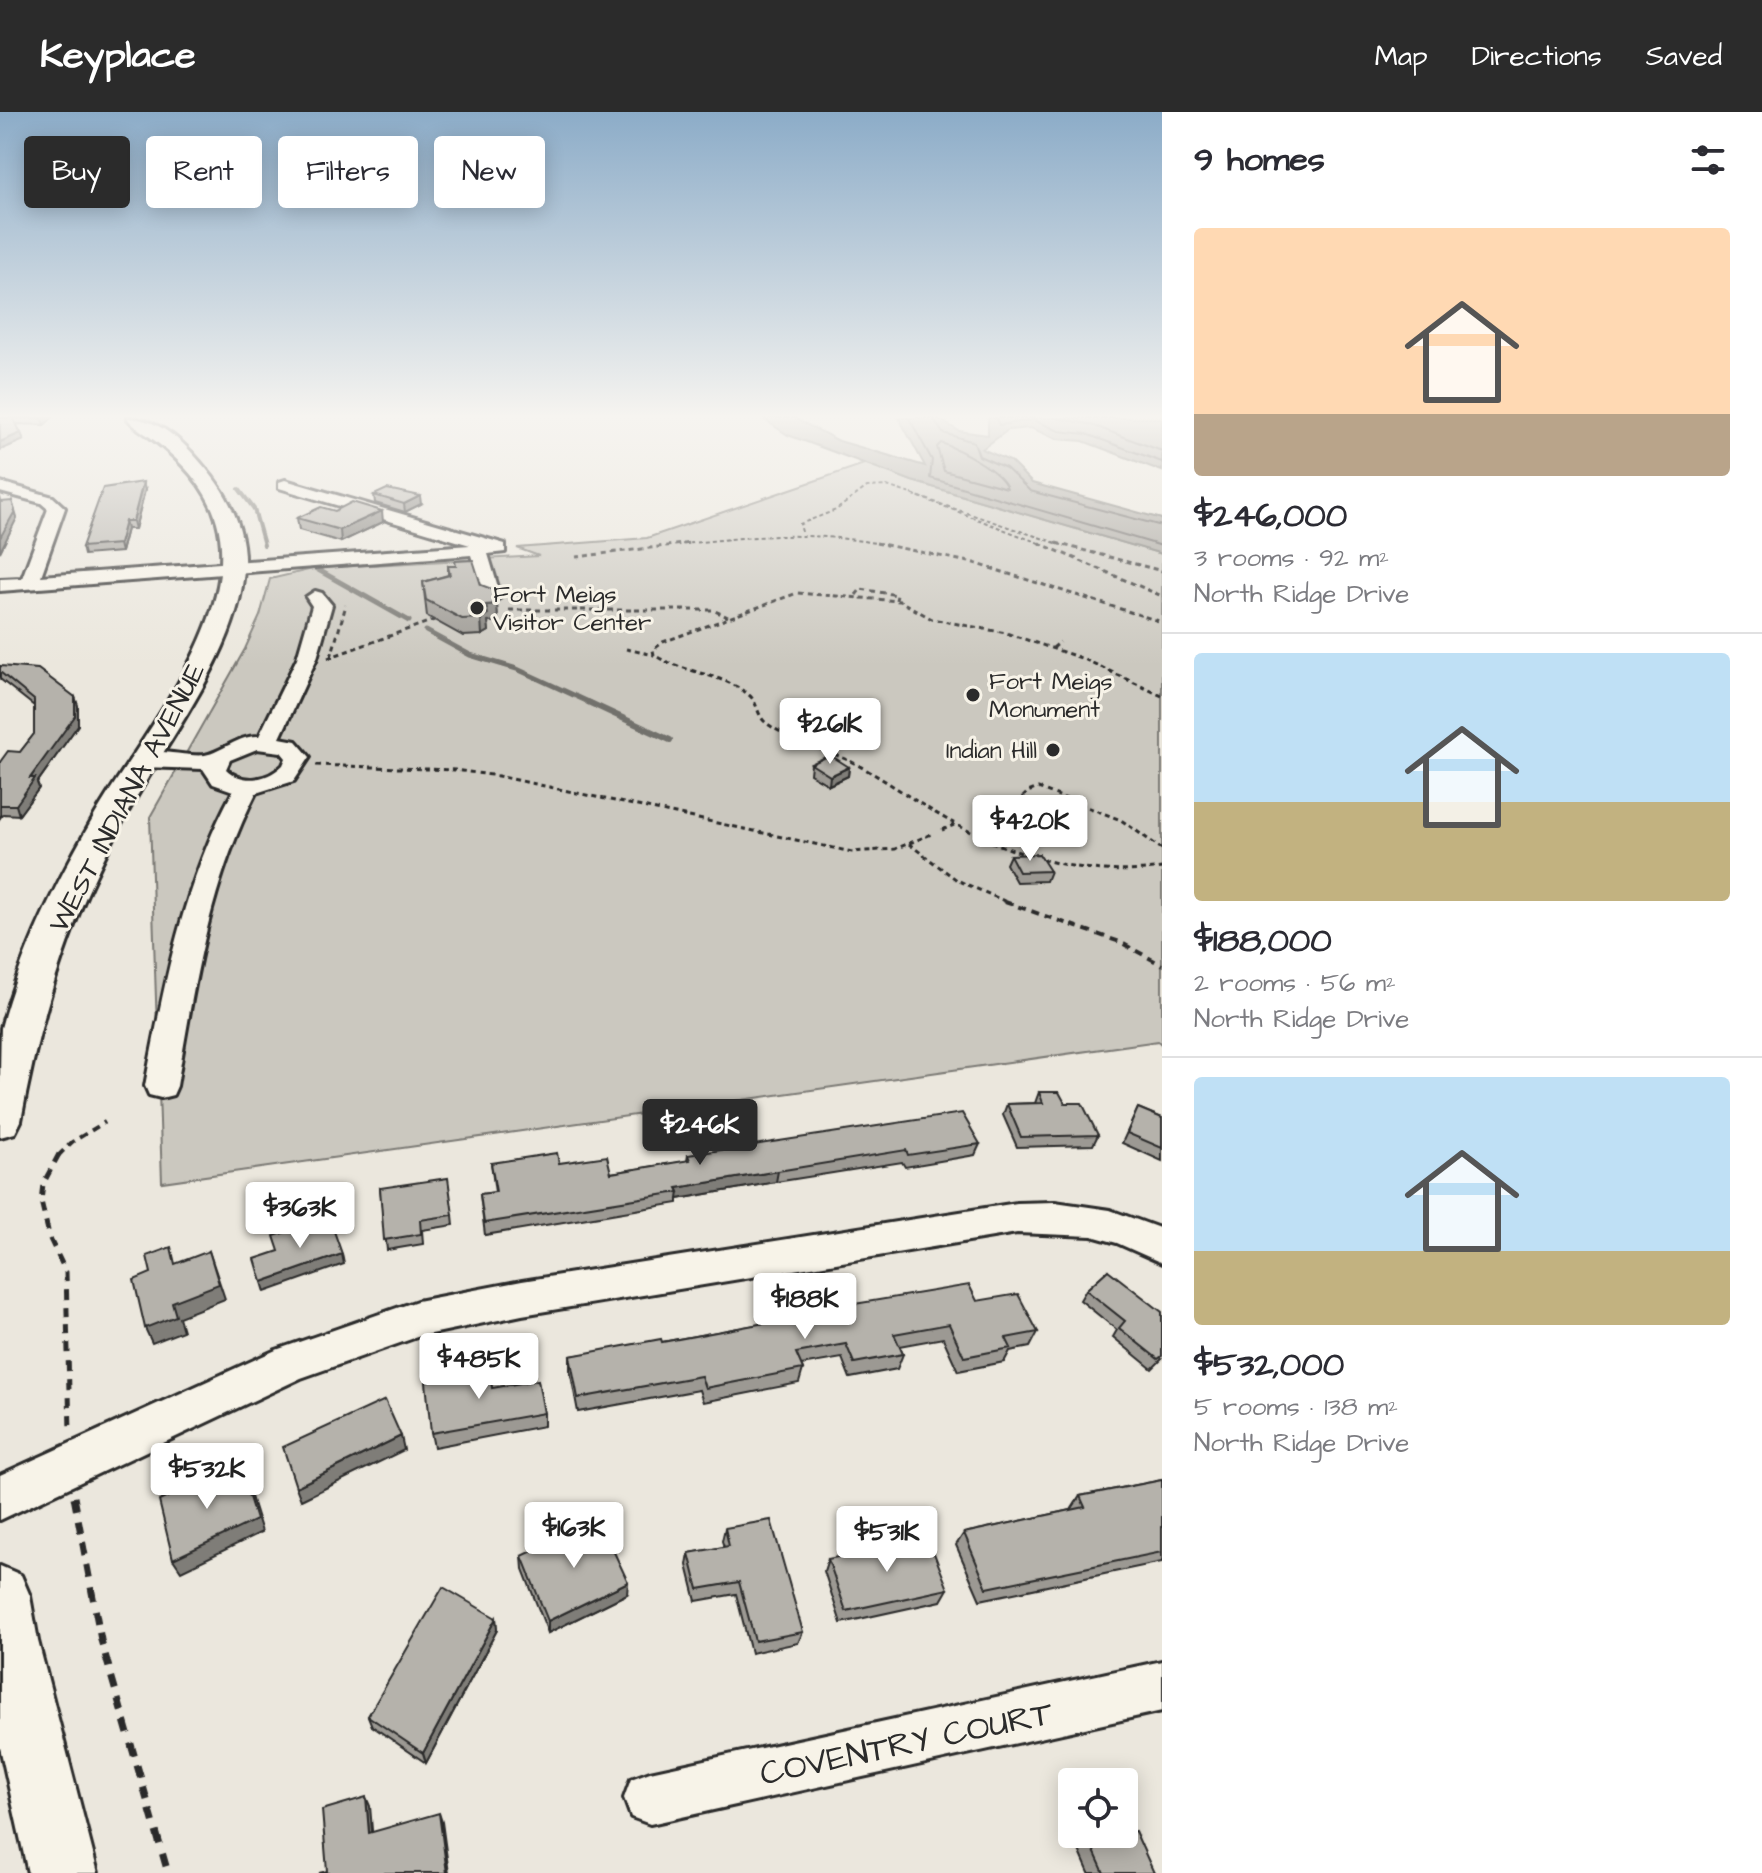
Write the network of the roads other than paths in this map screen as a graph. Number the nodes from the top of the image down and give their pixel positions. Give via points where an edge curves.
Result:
1 (47, 500) edge
2 (220, 500) edge
3 (337, 500) edge
4 (478, 549) junction
5 (233, 567) junction
6 (29, 583) junction
7 (0, 585) edge
8 (486, 588) edge
9 (315, 597) dead end
10 (267, 742) junction
11 (142, 760) junction
12 (216, 762) junction
13 (248, 786) junction
14 (161, 1086) dead end
15 (0, 1121) edge
16 (1162, 1247) edge
17 (0, 1498) edge
18 (0, 1596) edge
19 (1162, 1686) edge
20 (650, 1798) dead end
21 (63, 1873) edge

1 - 6 street via 57,508
2 - 5 main road, WEST INDIANA AVENUE via 230,526
3 - 4 street via 499,548
4 - 5 street
4 - 8 street
5 - 6 street
5 - 11 main road, WEST INDIANA AVENUE via 220,620
6 - 7 street
9 - 10 street via 322,605 303,667
10 - 12 street via 241,745
10 - 13 street via 295,751 297,764 285,777
11 - 12 street
11 - 15 main road, WEST INDIANA AVENUE via 46,943 12,1056
12 - 13 street via 217,776
13 - 14 street via 203,895
16 - 17 street via 1094,1220 1017,1218 417,1319 290,1363
18 - 21 main road
19 - 20 street, COVENTRY COURT

